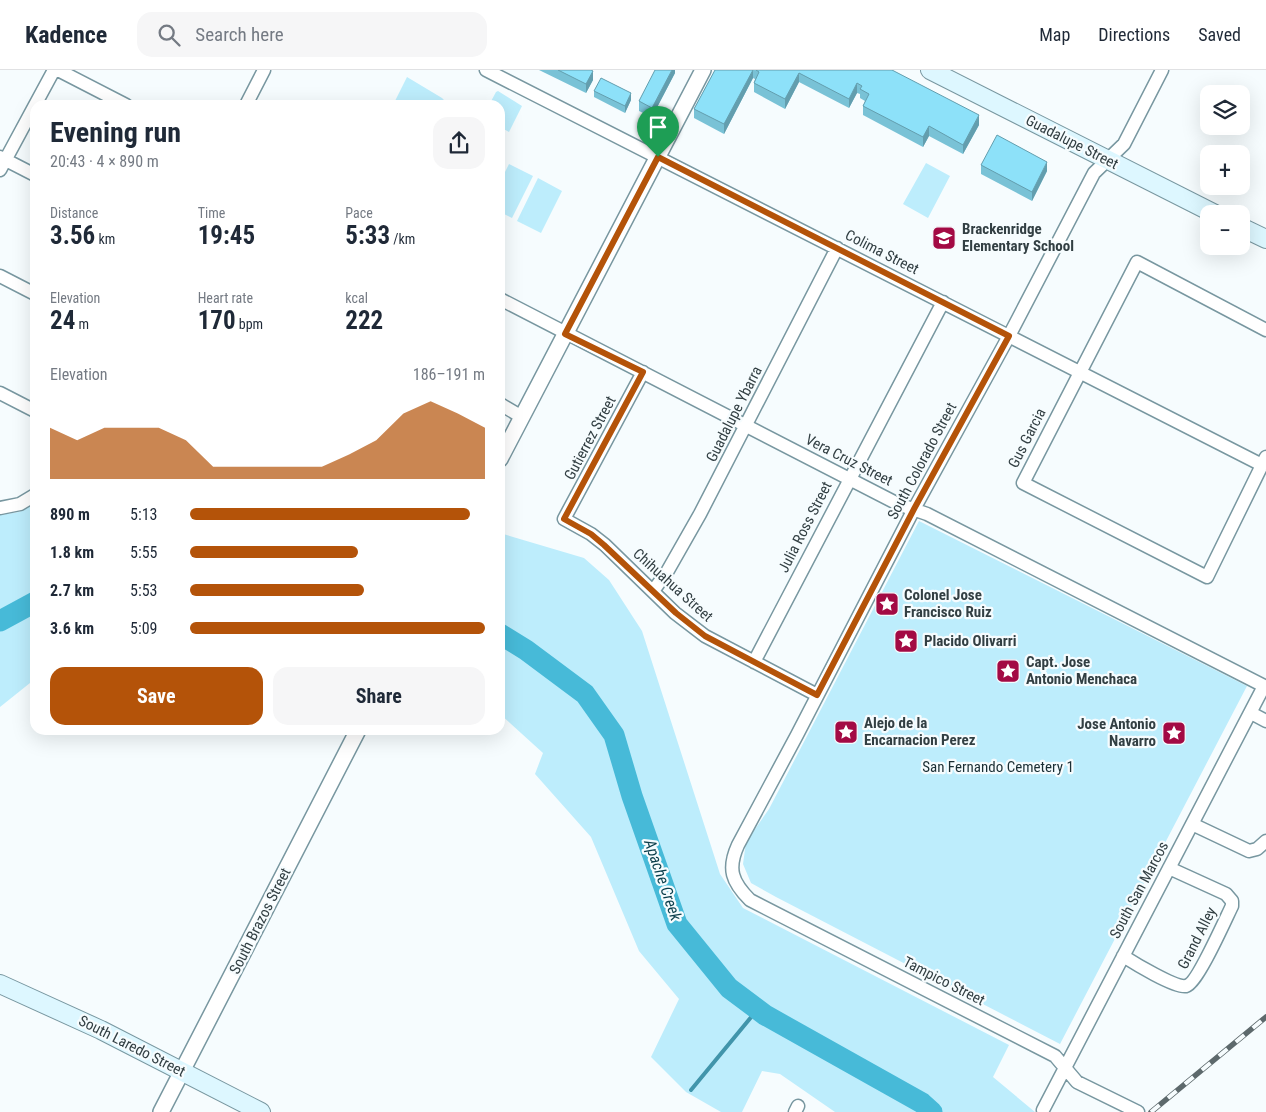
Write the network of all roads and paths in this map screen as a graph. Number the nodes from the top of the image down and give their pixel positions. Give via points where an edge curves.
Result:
1 (54, 70) edge
2 (58, 70) edge
3 (264, 70) edge
4 (486, 70) edge
5 (703, 70) edge
6 (1162, 70) edge
7 (932, 71) edge
8 (38, 100) edge
9 (116, 100) edge
10 (249, 100) edge
11 (30, 114) edge
12 (658, 157) junction
13 (1107, 159) junction
14 (2, 162) edge
15 (30, 173) edge
16 (1200, 206) edge
17 (1250, 231) edge
18 (1266, 239) edge
19 (837, 248) junction
20 (0, 276) edge
21 (30, 291) edge
22 (505, 302) edge
23 (943, 302) junction
24 (1266, 330) edge
25 (565, 334) junction
26 (1009, 336) junction
27 (643, 372) junction
28 (1080, 372) junction
29 (0, 393) edge
30 (505, 407) edge
31 (30, 408) edge
32 (522, 416) junction
33 (746, 426) junction
34 (505, 449) edge
35 (1264, 461) edge
36 (849, 478) junction
37 (30, 499) edge
38 (0, 508) edge
39 (914, 509) junction
40 (564, 519) joint
41 (653, 591) junction
42 (754, 662) junction
43 (1264, 686) joint
44 (817, 695) junction
45 (1250, 712) junction
46 (1266, 721) edge
47 (355, 735) edge
48 (1192, 824) junction
49 (1266, 841) edge
50 (1170, 868) junction
51 (734, 879) joint
52 (1123, 956) junction
53 (0, 984) edge
54 (1064, 1068) junction
55 (182, 1071) junction
56 (1043, 1110) dead end
57 (160, 1112) edge
58 (262, 1112) edge
59 (1138, 1112) edge

1 - 8 street
2 - 9 street
3 - 10 street
4 - 12 street, Colima Street
5 - 12 street
6 - 13 street, South Colorado Street via 1124,144
7 - 13 main road, Guadalupe Street
11 - 14 street
12 - 19 street, Colima Street
12 - 25 street
13 - 16 main road, Guadalupe Street
13 - 26 street, South Colorado Street via 1094,173
14 - 15 street
17 - 18 main road
19 - 23 street, Colima Street
19 - 33 street, Guadalupe Ybarra
20 - 21 street
22 - 25 street, Vera Cruz Street
23 - 26 street, Colima Street
23 - 36 street, Julia Ross Street
24 - 28 street, Gus Garcia via 1137,262
25 - 27 street, Vera Cruz Street
25 - 32 street
26 - 28 street, Colima Street
26 - 39 street, South Colorado Street
27 - 33 street, Vera Cruz Street
27 - 40 street, Gutierrez Street
28 - 35 street, Colima Street
28 - 35 street, Gus Garcia via 1023,482 1207,577
29 - 31 street
30 - 32 street
32 - 34 street
33 - 36 street, Vera Cruz Street
33 - 41 street, Guadalupe Ybarra via 700,514
36 - 39 street, Vera Cruz Street
36 - 42 street, Julia Ross Street
37 - 38 street
39 - 43 street, Vera Cruz Street
39 - 44 street, South Colorado Street
40 - 41 street, Chihuahua Street via 591,534
41 - 42 street, Chihuahua Street via 705,636
42 - 44 street, Chihuahua Street
43 - 45 street, South San Marcos
44 - 51 street, South Colorado Street via 733,856
45 - 46 street
45 - 48 street, South San Marcos
47 - 55 street, South Brazos Street
48 - 49 street via 1249,851
48 - 50 street, South San Marcos
50 - 52 street, South San Marcos
50 - 52 street, Grand Alley via 1226,894 1232,901 1205,961 1193,982 1184,986
51 - 54 street, Tampico Street via 740,890 756,903 1055,1056
52 - 54 street, South San Marcos
53 - 55 main road, South Laredo Street
54 - 56 street, South San Marcos
54 - 59 street, Tampico Street via 1077,1082
55 - 57 street, South Brazos Street
55 - 58 main road, South Laredo Street

